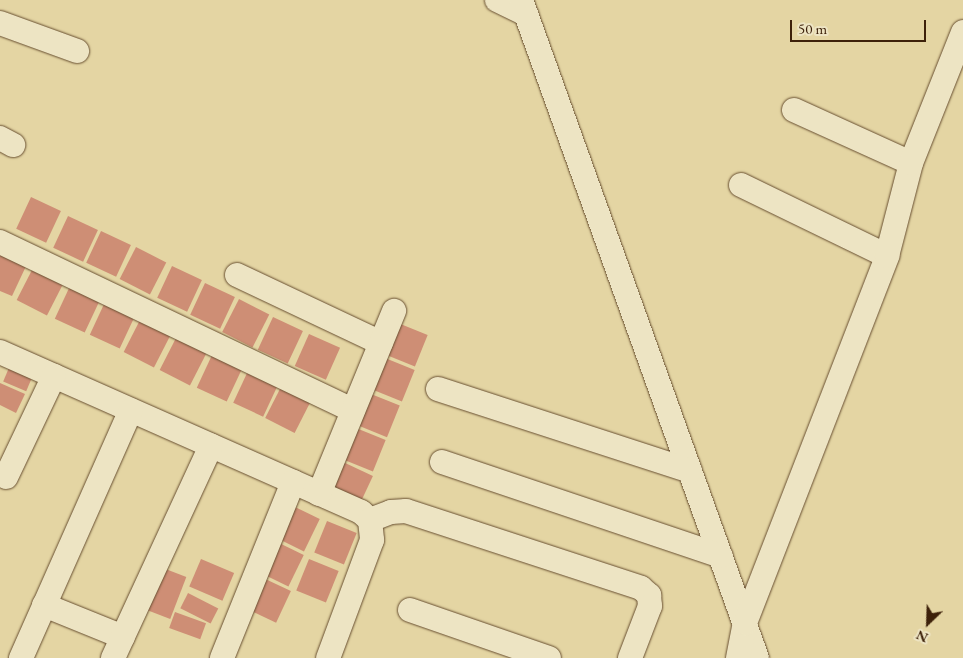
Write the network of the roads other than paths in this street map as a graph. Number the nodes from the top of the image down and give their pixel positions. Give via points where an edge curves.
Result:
1 (497, 0) edge
2 (524, 7) edge
3 (0, 23) edge
4 (963, 32) edge
5 (77, 50) dead end
6 (794, 110) dead end
7 (910, 163) junction
8 (741, 185) dead end
9 (0, 242) edge
10 (887, 256) junction
11 (238, 275) dead end
12 (394, 311) dead end
13 (381, 343) junction
14 (0, 352) edge
15 (54, 376) junction
16 (438, 389) dead end
17 (131, 410) junction
18 (353, 410) junction
19 (211, 446) junction
20 (442, 462) dead end
21 (690, 471) junction
22 (6, 477) dead end
23 (293, 482) junction
24 (320, 494) junction
25 (370, 520) junction
26 (721, 556) junction
27 (44, 605) junction
28 (410, 610) dead end
29 (745, 623) junction
30 (118, 648) edge
31 (21, 658) edge
32 (222, 658) edge
33 (328, 658) edge
34 (549, 658) edge
35 (630, 658) edge
36 (738, 658) edge
37 (758, 658) edge

1 - 2 street
2 - 21 street
3 - 5 street
4 - 7 street
6 - 7 street
7 - 10 street
8 - 10 street
9 - 18 street
10 - 29 street
11 - 13 street
12 - 13 street
13 - 18 street
14 - 15 street
15 - 17 street
15 - 22 street
16 - 21 street
17 - 19 street
17 - 27 street
18 - 24 street
19 - 23 street
19 - 30 street
20 - 26 street
21 - 26 street
23 - 24 street
23 - 32 street
24 - 25 street
25 - 33 street via 372,540
25 - 35 street via 391,512 406,511 641,588 649,594 650,606
26 - 29 street
27 - 30 street
27 - 31 street
28 - 34 street
29 - 36 street
29 - 37 street

